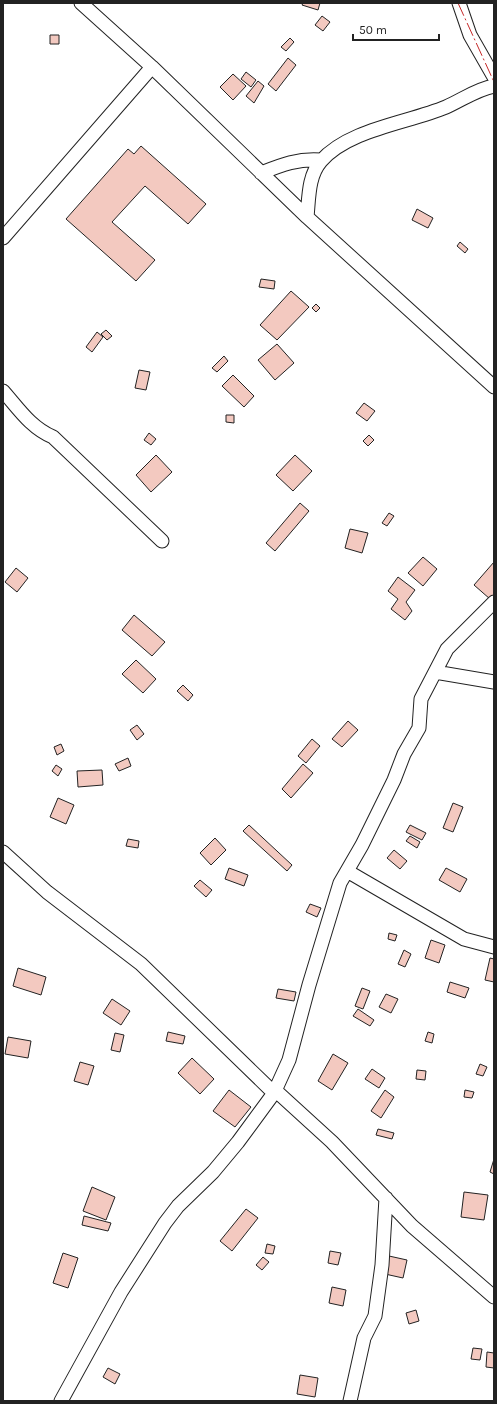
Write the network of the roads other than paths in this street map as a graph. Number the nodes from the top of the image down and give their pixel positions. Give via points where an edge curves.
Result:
1 (81, 3) edge
2 (459, 3) edge
3 (152, 67) junction
4 (494, 77) edge
5 (494, 86) edge
6 (321, 160) junction
7 (261, 173) junction
8 (307, 217) junction
9 (3, 238) edge
10 (494, 387) edge
11 (3, 391) edge
12 (162, 541) dead end
13 (494, 602) edge
14 (435, 672) junction
15 (494, 682) edge
16 (3, 852) edge
17 (347, 871) junction
18 (494, 947) edge
19 (274, 1092) junction
20 (386, 1198) junction
21 (494, 1297) edge
22 (61, 1401) edge
23 (350, 1401) edge

1 - 3 street
2 - 4 street via 470,35
3 - 7 street
3 - 9 street
5 - 6 street via 439,109 353,139
6 - 7 street via 295,161
6 - 8 street via 312,178
7 - 8 street
8 - 10 street
11 - 12 street via 32,425 53,438
13 - 14 street via 447,649
14 - 15 street
14 - 17 street via 421,699 419,728
16 - 19 street via 47,892 141,964
17 - 18 street via 464,939
17 - 19 street via 340,882 289,1060
19 - 20 street via 332,1142
19 - 22 street via 238,1142 165,1223 121,1292
20 - 21 street via 412,1226
20 - 23 street via 382,1265 375,1316 364,1338

